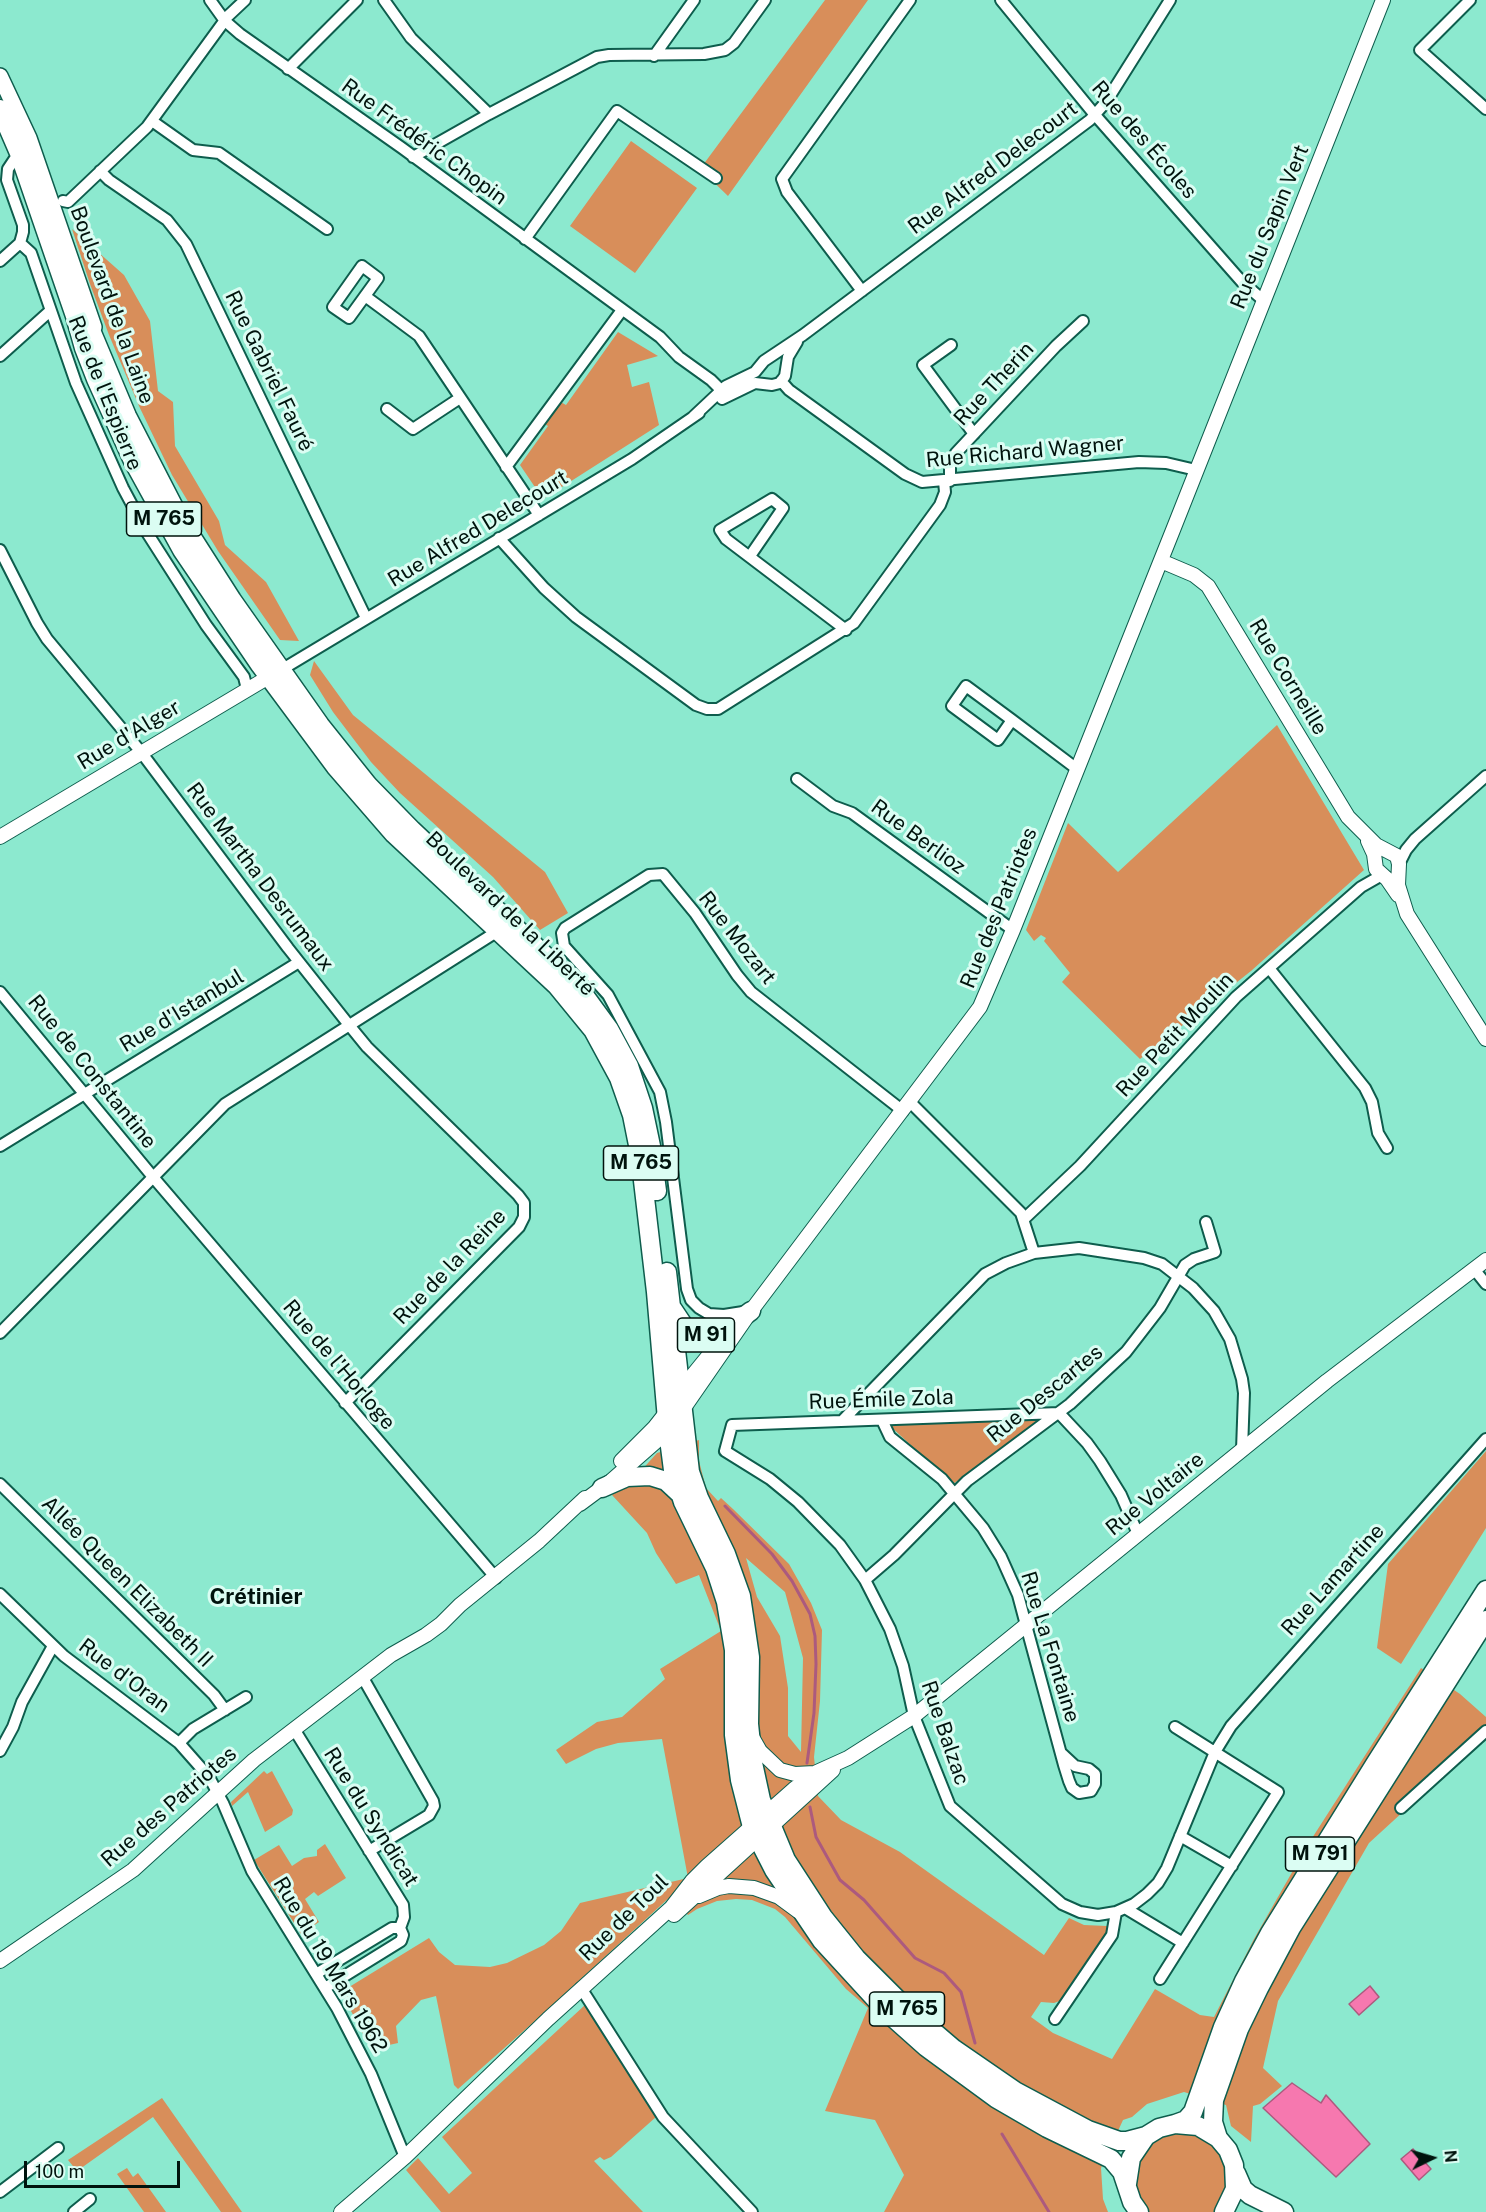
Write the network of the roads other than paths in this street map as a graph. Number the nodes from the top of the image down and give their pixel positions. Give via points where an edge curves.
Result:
1 (210, 0) edge
2 (245, 0) edge
3 (357, 0) edge
4 (384, 0) edge
5 (694, 0) edge
6 (765, 0) edge
7 (910, 0) edge
8 (1001, 0) edge
9 (1170, 0) edge
10 (1383, 0) edge
11 (1470, 0) edge
12 (225, 21) junction
13 (654, 56) junction
14 (288, 69) junction
15 (0, 75) edge
16 (0, 93) edge
17 (0, 109) edge
18 (1486, 109) edge
19 (489, 114) junction
20 (1095, 115) junction
21 (152, 121) junction
22 (0, 125) edge
23 (413, 157) junction
24 (14, 160) junction
25 (96, 175) junction
26 (716, 178) dead end
27 (63, 201) dead end
28 (327, 229) dead end
29 (525, 239) junction
30 (21, 243) junction
31 (0, 261) edge
32 (861, 291) junction
33 (366, 296) junction
34 (1263, 300) junction
35 (622, 310) junction
36 (50, 311) junction
37 (1083, 321) dead end
38 (803, 335) junction
39 (951, 345) dead end
40 (93, 351) junction
41 (0, 356) edge
42 (764, 362) junction
43 (785, 369) junction
44 (781, 381) junction
45 (765, 383) junction
46 (725, 393) junction
47 (460, 398) junction
48 (387, 409) dead end
49 (974, 434) junction
50 (506, 468) junction
51 (1196, 470) junction
52 (947, 481) junction
53 (539, 515) junction
54 (500, 538) junction
55 (0, 550) edge
56 (750, 556) junction
57 (1161, 561) junction
58 (366, 618) junction
59 (846, 630) junction
60 (274, 673) junction
61 (247, 689) junction
62 (1012, 720) junction
63 (141, 752) junction
64 (1077, 769) junction
65 (1486, 776) edge
66 (797, 779) dead end
67 (412, 830) joint
68 (394, 834) joint
69 (1364, 834) junction
70 (0, 837) edge
71 (1415, 838) junction
72 (1388, 851) junction
73 (1399, 867) junction
74 (1379, 869) junction
75 (1403, 903) junction
76 (505, 926) junction
77 (566, 928) joint
78 (1013, 930) junction
79 (299, 962) junction
80 (1269, 968) junction
81 (0, 992) edge
82 (349, 1025) junction
83 (1486, 1039) edge
84 (85, 1094) junction
85 (907, 1107) junction
86 (0, 1146) edge
87 (1387, 1148) dead end
88 (153, 1177) junction
89 (1024, 1219) junction
90 (1206, 1222) dead end
91 (1034, 1253) junction
92 (1486, 1260) edge
93 (1474, 1269) junction
94 (1179, 1275) junction
95 (685, 1276) junction
96 (1486, 1284) edge
97 (670, 1303) junction
98 (751, 1311) junction
99 (0, 1332) edge
100 (679, 1392) junction
101 (345, 1403) junction
102 (674, 1412) junction
103 (1059, 1413) junction
104 (882, 1419) junction
105 (842, 1420) junction
106 (668, 1431) junction
107 (1486, 1439) edge
108 (1242, 1450) junction
109 (725, 1451) joint
110 (0, 1484) edge
111 (602, 1488) junction
112 (954, 1493) junction
113 (681, 1495) junction
114 (580, 1504) junction
115 (1138, 1534) junction
116 (496, 1578) junction
117 (865, 1580) junction
118 (1486, 1590) edge
119 (0, 1594) edge
120 (1486, 1620) edge
121 (1026, 1625) junction
122 (53, 1646) junction
123 (363, 1678) junction
124 (246, 1697) dead end
125 (225, 1710) junction
126 (914, 1716) junction
127 (749, 1724) junction
128 (1176, 1727) dead end
129 (294, 1729) junction
130 (1486, 1731) edge
131 (179, 1743) junction
132 (0, 1751) edge
133 (1215, 1752) junction
134 (1061, 1753) dead end
135 (848, 1758) junction
136 (818, 1772) junction
137 (218, 1793) junction
138 (1401, 1808) dead end
139 (762, 1827) junction
140 (1180, 1836) junction
141 (369, 1851) junction
142 (1232, 1866) junction
143 (682, 1907) junction
144 (1120, 1910) junction
145 (807, 1920) junction
146 (400, 1928) junction
147 (1183, 1943) junction
148 (0, 1961) edge
149 (316, 1974) junction
150 (1160, 1979) dead end
151 (325, 1988) junction
152 (584, 1992) junction
153 (1055, 2019) dead end
154 (1174, 2124) junction
155 (1146, 2136) junction
156 (1218, 2138) junction
157 (58, 2148) dead end
158 (405, 2157) junction
159 (1236, 2173) junction
160 (1127, 2185) junction
161 (0, 2192) edge
162 (90, 2199) dead end
163 (1138, 2211) edge
164 (74, 2212) edge
165 (341, 2212) edge
166 (752, 2212) edge
167 (1224, 2212) edge
168 (1284, 2212) edge

1 - 12 street, Rue Frédéric Chopin
2 - 12 street
3 - 14 street
4 - 19 street via 411,38
5 - 13 street
6 - 13 street via 725,50
7 - 32 street via 782,180
8 - 20 street, Rue des Écoles
9 - 20 street, Rue Alfred Delecourt
10 - 34 street, Rue du Sapin Vert / M 91
11 - 18 street via 1420,50
12 - 14 street, Rue Frédéric Chopin
12 - 21 street
13 - 19 street via 597,57
14 - 23 street, Rue Frédéric Chopin
15 - 40 main road, Boulevard de la Laine / M 765 via 29,138
16 - 40 main road via 28,156 86,316
17 - 40 main road via 75,316
19 - 23 street
20 - 32 street, Rue Alfred Delecourt
20 - 34 street, Rue des Écoles via 1242,282
21 - 25 street
21 - 28 street via 193,150 219,153
22 - 24 main road, Boulevard de la Laine / M 765
23 - 29 street, Rue Frédéric Chopin
24 - 30 street, Rue de l'Espierre via 7,180 23,225
24 - 40 main road, Boulevard de la Laine / M 765
25 - 27 street via 68,202
25 - 58 street, Rue Gabriel Fauré via 167,220 186,244
26 - 29 street via 617,111
29 - 35 street, Rue Frédéric Chopin
30 - 31 street
30 - 36 street, Rue de l'Espierre via 31,254
32 - 38 street, Rue Alfred Delecourt
33 - 33 street via 378,278 362,266 333,307 349,318
33 - 47 street via 415,332
34 - 51 street, Rue du Sapin Vert / M 91
35 - 46 street, Rue Frédéric Chopin
35 - 50 street
36 - 41 street
36 - 61 street, Rue de l'Espierre via 86,408 129,500 206,625 244,677
37 - 49 street, Rue Therin
38 - 42 street, Rue Alfred Delecourt
38 - 43 street, Rue Alfred Delecourt
39 - 49 street via 923,365
40 - 60 main road, Boulevard de la Laine / M 765 via 121,436 156,505 198,575
42 - 43 street via 779,361
42 - 45 street via 759,375
42 - 46 street, Rue Alfred Delecourt
43 - 44 street
44 - 45 street via 774,385
44 - 52 street, Rue Richard Wagner via 905,474 922,482
45 - 46 street, Rue Alfred Delecourt
46 - 53 street, Rue Alfred Delecourt via 632,459
47 - 48 street via 413,429
47 - 50 street
49 - 52 street, Rue Therin via 952,458
50 - 53 street
51 - 52 street, Rue Richard Wagner via 1138,462
51 - 57 street, Rue des Patriotes / M 91
52 - 59 street, Rue Therin via 940,505 862,615
53 - 54 street, Rue Alfred Delecourt
54 - 58 street, Rue Alfred Delecourt
54 - 59 street, Rue Therin via 576,617 702,708 723,707
55 - 63 street, Rue Martha Desrumaux via 43,634
56 - 56 street via 720,530 772,499 783,508
56 - 59 street
57 - 64 street, Rue des Patriotes / M 91
57 - 69 street, Rue Corneille via 1190,572 1208,586 1341,806
58 - 60 street, Rue Alfred Delecourt
60 - 61 street, Rue d'Alger
60 - 67 main road, Boulevard de la Laine / M 765 via 368,785
60 - 68 main road, Boulevard de la Laine / M 765 via 334,766
61 - 63 street, Rue d'Alger
62 - 62 street via 966,686 952,706 998,740
62 - 64 street
63 - 70 street, Rue d'Alger
63 - 79 street, Rue Martha Desrumaux
64 - 78 street, Rue des Patriotes / M 91
65 - 71 street
66 - 78 street, Rue Berlioz via 833,806 852,813
67 - 76 main road, Boulevard de la Liberté / M 765
68 - 76 main road, Boulevard de la Liberté / M 765
69 - 72 street, Rue Corneille
69 - 74 street, Rue Corneille
71 - 72 street
71 - 73 street
72 - 73 street via 1397,856
72 - 74 street via 1380,853
73 - 74 street via 1392,875
73 - 75 street, Rue Corneille
74 - 75 street, Rue Corneille
74 - 80 street, Rue Petit Moulin
75 - 83 street, Rue Corneille
76 - 82 street
76 - 97 main road, Boulevard de la Liberté / M 765 via 582,992 629,1066 650,1138
76 - 102 main road, Boulevard de la Liberté / M 765 via 583,1015 609,1057 626,1096 645,1192
77 - 85 street, Rue Mozart via 649,875 663,874 751,992
77 - 95 street, Boulevard de la Liberté via 562,933 564,946 608,995 660,1092
78 - 85 street, Rue des Patriotes / M 91 via 976,1015
79 - 82 street, Rue Martha Desrumaux
79 - 84 street, Rue d'Istanbul
80 - 87 street via 1365,1088 1378,1133
80 - 89 street, Rue Petit Moulin via 1226,1007 1080,1166
81 - 84 street, Rue de Constantine
82 - 88 street via 228,1102
82 - 101 street, Rue de la Reine via 520,1197 525,1210 519,1227
84 - 86 street, Rue d'Istanbul
84 - 88 street, Rue de Constantine
85 - 89 street via 1016,1207
85 - 98 street, Rue des Patriotes / M 91
88 - 99 street
88 - 101 street, Rue de l'Horloge
89 - 91 street
90 - 94 street, Rue Descartes via 1215,1252 1190,1262
91 - 94 street via 1064,1248 1092,1250 1154,1261
91 - 105 street via 985,1274
92 - 93 street, Rue Voltaire
93 - 96 street
93 - 108 street, Rue Voltaire
94 - 103 street, Rue Descartes via 1152,1320 1126,1352
94 - 108 street via 1214,1311 1233,1347 1244,1393
95 - 97 street
95 - 98 street, Boulevard de la Liberté via 691,1300 704,1311 724,1315
97 - 98 main road, M 91 via 684,1326 706,1335 724,1331
97 - 100 main road, Boulevard de la Liberté / M 765
98 - 100 street, Rue des Patriotes / M 91
98 - 102 street, Rue des Patriotes / M 91
100 - 102 main road, M 765
101 - 116 street, Rue de l'Horloge
102 - 106 main road, M 765
102 - 114 street, Rue des Patriotes / M 91
102 - 127 main road, M 765 via 692,1482 736,1579 745,1615 750,1657
103 - 104 street, Rue Émile Zola
103 - 112 street, Rue Descartes
103 - 115 street via 1100,1461
104 - 105 street, Rue Émile Zola
104 - 112 street, Rue La Fontaine via 890,1437 930,1468
105 - 109 street, Rue Émile Zola via 732,1425
106 - 111 street, Rue des Patriotes / M 91
106 - 113 main road, M 765
107 - 133 street, Rue Lamartine via 1251,1701
108 - 115 street, Rue Voltaire
109 - 117 street, Rue Balzac via 798,1502 840,1545
110 - 125 street, Allée Queen Elizabeth II
111 - 113 main road, M 91 via 627,1478 650,1476 666,1481
111 - 114 street, Rue des Patriotes / M 91
112 - 117 street, Rue Descartes
112 - 121 street, Rue La Fontaine via 1001,1557
113 - 139 main road, M 765 via 709,1553 726,1602 734,1659 735,1751 743,1795
114 - 116 street, Rue des Patriotes / M 91
115 - 121 street, Rue Voltaire
116 - 123 street, Rue des Patriotes / M 91 via 435,1628
117 - 126 street, Rue Balzac via 897,1648
118 - 154 main road, M 791 via 1262,1947 1223,2027 1193,2112 1186,2120
119 - 122 street, Rue d'Oran
120 - 156 main road, M 791 via 1291,1928 1262,1981 1239,2029 1214,2100 1213,2122
121 - 126 street, Rue Voltaire
121 - 134 street, Rue La Fontaine
122 - 131 street, Rue d'Oran
122 - 132 street
123 - 129 street, Rue des Patriotes / M 91
123 - 141 street via 434,1806 429,1815
124 - 125 street
125 - 131 street via 193,1729
126 - 135 street, Rue Voltaire
126 - 144 street, Rue Balzac via 955,1811 1062,1904 1089,1914
127 - 136 street via 760,1751 780,1770 795,1774
127 - 139 main road, M 765
128 - 133 street
129 - 137 street, Rue des Patriotes / M 91
129 - 141 street, Rue du Syndicat
130 - 138 street
131 - 137 street, Rue d'Oran via 205,1771
133 - 140 street
133 - 142 street via 1278,1792
135 - 136 street, Rue Voltaire
135 - 139 street, Rue Voltaire
136 - 139 street, Rue Voltaire via 794,1789
137 - 148 street, Rue des Patriotes / M 91 via 133,1870
137 - 149 street, Rue du 19 Mars 1962 via 248,1866
139 - 143 street, Rue de Toul
139 - 145 main road, M 765 via 783,1887
139 - 152 street, Rue de Toul via 692,1881 671,1908
139 - 155 main road, M 765 via 838,1936 939,2037 1015,2091 1088,2130 1121,2141
140 - 142 street
140 - 144 street via 1158,1883 1141,1899
141 - 146 street, Rue du Syndicat via 403,1905
142 - 147 street
143 - 145 street, Rue de Toul via 707,1892 741,1886 778,1897
143 - 152 street, Rue de Toul
144 - 147 street
144 - 153 street via 1112,1935
145 - 160 main road, M 765 via 856,1979 919,2041 997,2099 1106,2155 1118,2166
146 - 149 street via 392,1928
146 - 151 street via 401,1941
147 - 150 street
149 - 151 street, Rue du 19 Mars 1962
151 - 158 street, Rue du 19 Mars 1962 via 371,2074
152 - 158 street, Rue de Toul via 557,2022 526,2042
152 - 166 street via 663,2117
154 - 155 main road
154 - 156 main road via 1198,2126
155 - 160 main road via 1134,2150
156 - 159 main road via 1228,2150
157 - 161 street
158 - 165 street, Rue de Toul
159 - 167 main road via 1235,2189
159 - 168 main road via 1250,2195
160 - 163 main road
162 - 164 street

